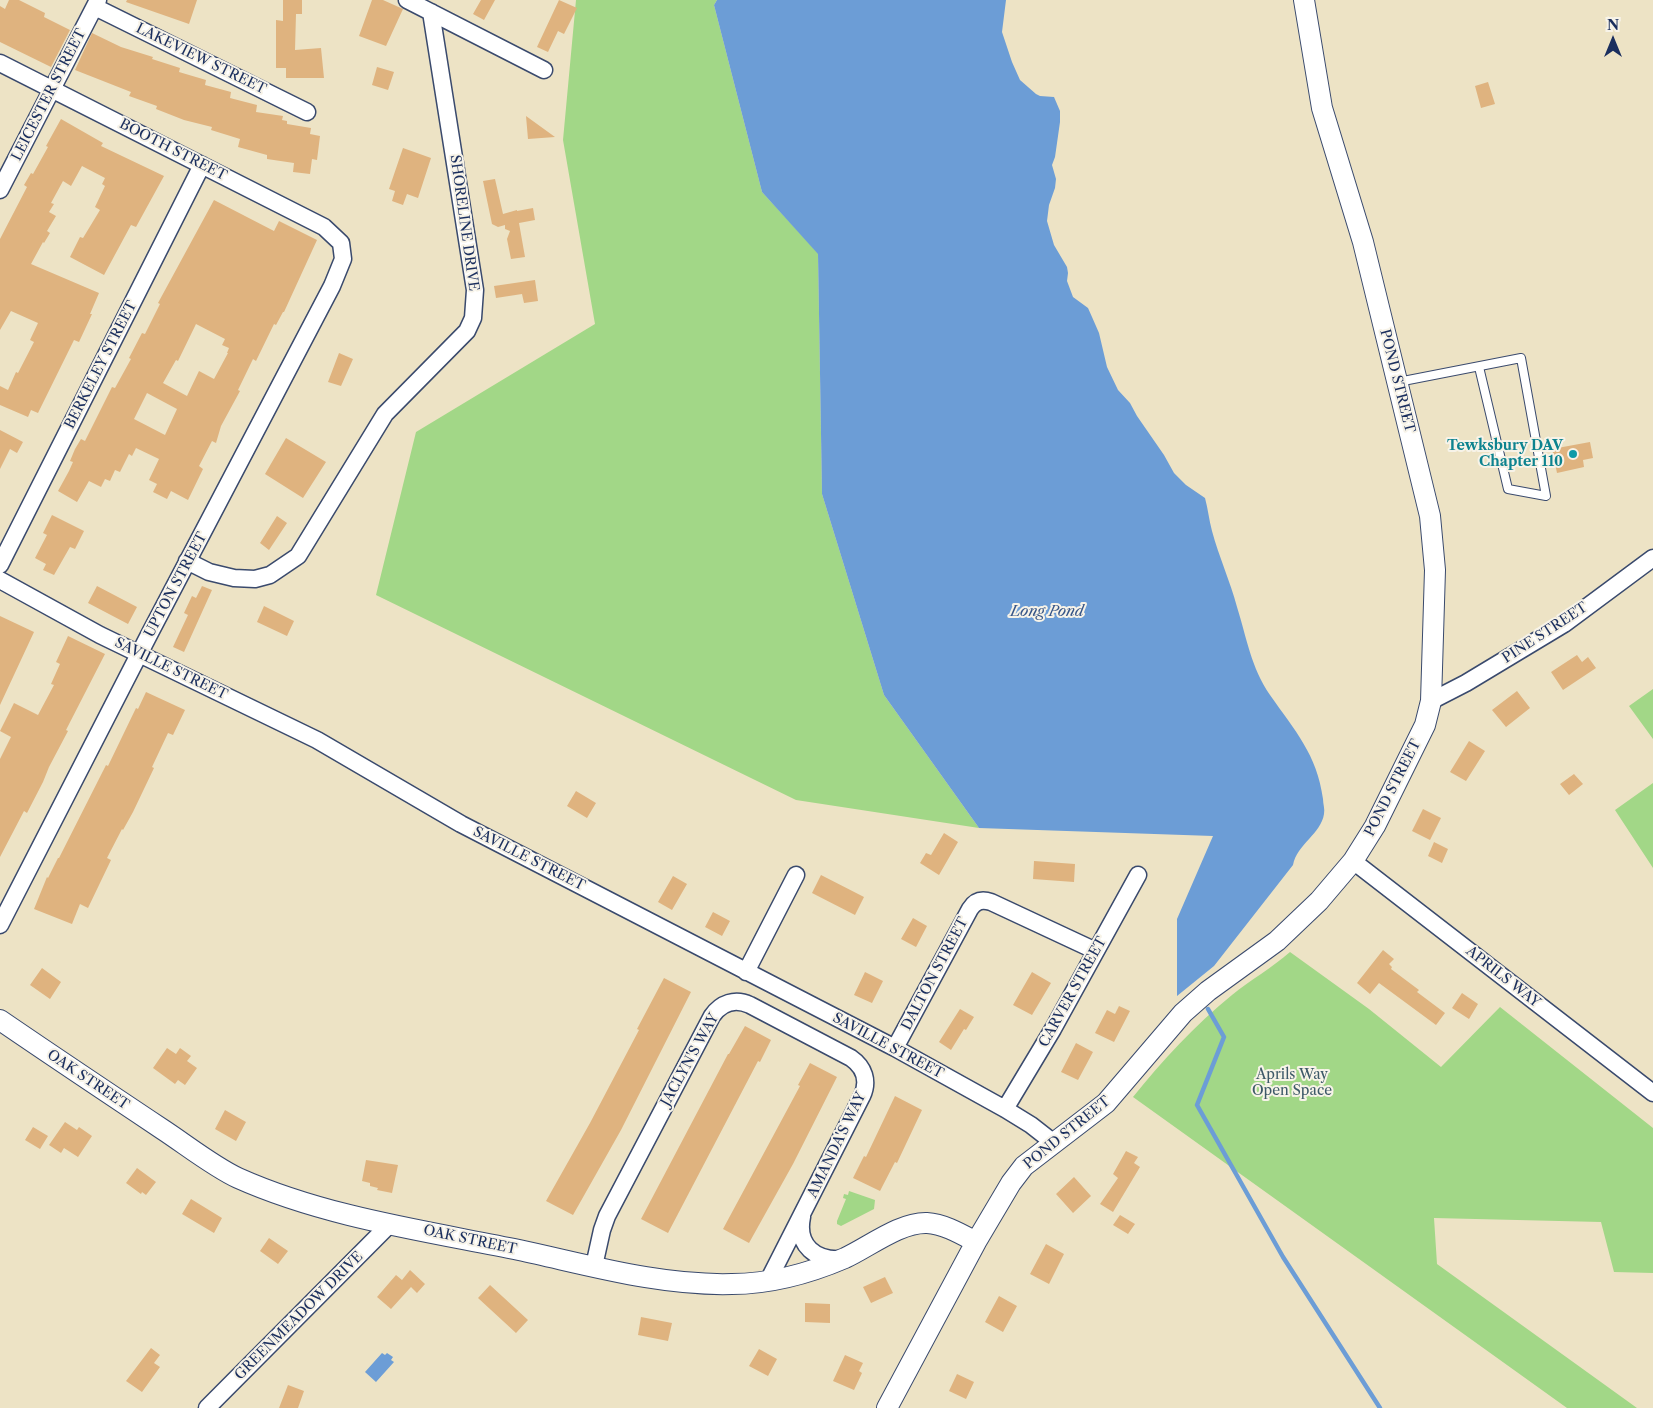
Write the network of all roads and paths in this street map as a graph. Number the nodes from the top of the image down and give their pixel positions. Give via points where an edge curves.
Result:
1 (407, 0) edge
2 (1304, 0) edge
3 (96, 3) edge
4 (431, 12) junction
5 (0, 63) edge
6 (544, 70) dead end
7 (52, 89) junction
8 (307, 112) dead end
9 (202, 165) junction
10 (0, 190) edge
11 (341, 243) joint
12 (1479, 367) junction
13 (1398, 382) junction
14 (1653, 558) edge
15 (188, 561) junction
16 (0, 565) edge
17 (0, 580) edge
18 (139, 654) junction
19 (1432, 701) junction
20 (1352, 861) junction
21 (796, 875) dead end
22 (1138, 875) dead end
23 (0, 924) edge
24 (1096, 951) junction
25 (746, 972) junction
26 (0, 1020) edge
27 (895, 1048) junction
28 (864, 1075) joint
29 (1653, 1093) edge
30 (1006, 1109) junction
31 (1054, 1142) junction
32 (802, 1213) junction
33 (390, 1224) junction
34 (976, 1242) junction
35 (842, 1259) junction
36 (594, 1266) junction
37 (768, 1281) junction
38 (207, 1408) edge
39 (887, 1408) edge

1 - 4 street
2 - 13 street, POND STREET via 1322,108 1363,242
3 - 7 street, LEICESTER STREET
3 - 8 street, LAKEVIEW STREET
4 - 6 street
4 - 15 street, SHORELINE DRIVE via 475,290 473,318 467,331 385,414 298,556 270,575 255,579 209,572
5 - 7 street, BOOTH STREET
7 - 9 street, BOOTH STREET
7 - 10 street, LEICESTER STREET
9 - 11 street, BOOTH STREET via 324,227
9 - 16 street, BERKELEY STREET
11 - 15 street, UPTON STREET via 343,259 332,286
12 - 12 lane via 1521,358 1546,496 1508,489
12 - 13 lane
13 - 19 street, POND STREET via 1430,516 1435,570
14 - 19 street, PINE STREET via 1564,624
15 - 18 street, UPTON STREET
17 - 18 street, SAVILLE STREET
18 - 23 street, UPTON STREET
18 - 25 street, SAVILLE STREET via 317,740 461,824
19 - 20 street, POND STREET via 1425,725 1375,826
20 - 29 street, APRILS WAY
20 - 31 street, POND STREET via 1319,901 1277,941 1182,1013 1106,1103
21 - 25 street
22 - 24 street, CARVER STREET
24 - 27 street, DALTON STREET via 991,902 977,901
24 - 30 street, CARVER STREET
25 - 27 street, SAVILLE STREET
26 - 33 street, OAK STREET via 236,1177 284,1196
27 - 30 street, SAVILLE STREET
28 - 32 street, AMANDA'S WAY via 864,1093
28 - 36 street, JACLYN'S WAY via 851,1058 746,1003 732,1002 719,1008 610,1208
30 - 31 street, SAVILLE STREET
31 - 34 street, POND STREET via 1024,1166
32 - 35 street, AMANDA'S WAY via 802,1235 808,1248 825,1258
32 - 37 street, AMANDA'S WAY
33 - 36 street, OAK STREET
33 - 38 street, GREENMEADOW DRIVE
34 - 35 street, OAK STREET via 941,1226 920,1223 892,1233
34 - 39 street, POND STREET
35 - 37 street, OAK STREET
36 - 37 street, OAK STREET via 694,1283

